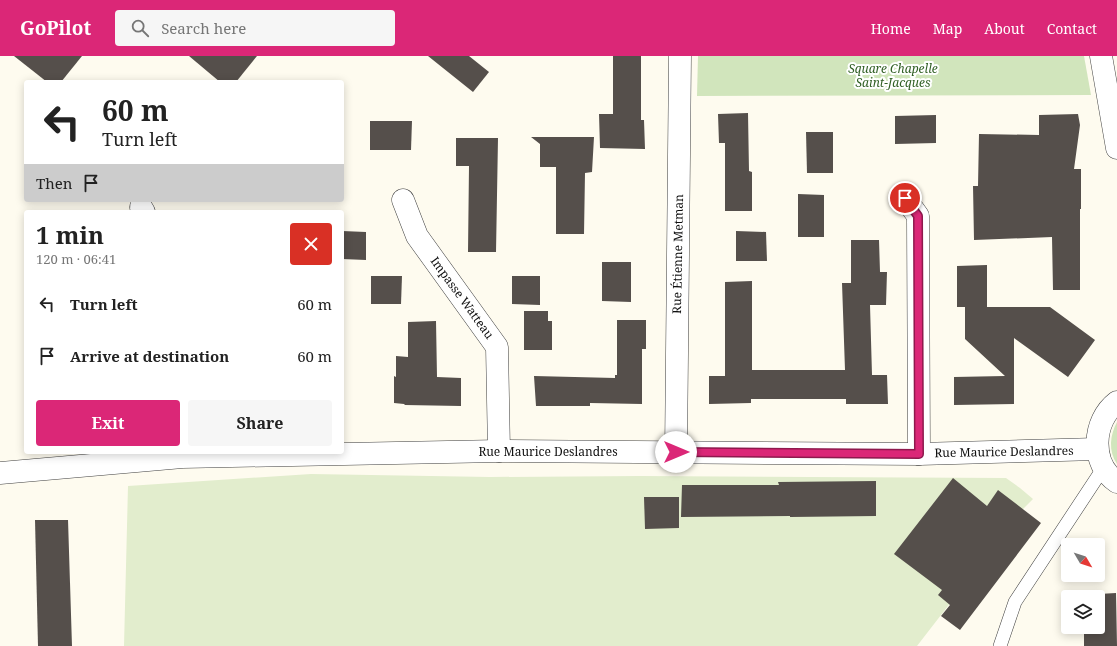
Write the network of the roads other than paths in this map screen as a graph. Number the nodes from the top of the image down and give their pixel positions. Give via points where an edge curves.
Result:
1 (680, 56) edge
2 (1102, 56) edge
3 (1117, 148) edge
4 (905, 198) dead end
5 (403, 200) dead end
6 (1117, 402) edge
7 (499, 451) junction
8 (676, 452) junction
9 (344, 453) edge
10 (261, 454) edge
11 (919, 454) junction
12 (182, 455) edge
13 (1106, 466) edge
14 (0, 473) edge
15 (1000, 646) edge

1 - 8 street, Rue Étienne Metman
2 - 3 street
4 - 11 street via 918,216
5 - 7 street, Impasse Watteau via 417,236 497,347
6 - 13 street via 1103,419 1098,434
7 - 8 street, Rue Maurice Deslandres
7 - 9 street, Rue Maurice Deslandres
8 - 11 street, Rue Maurice Deslandres
10 - 12 street, Rue Maurice Deslandres
11 - 13 street, Rue Maurice Deslandres
12 - 14 street, Rue Maurice Deslandres
13 - 15 lane via 1014,602

